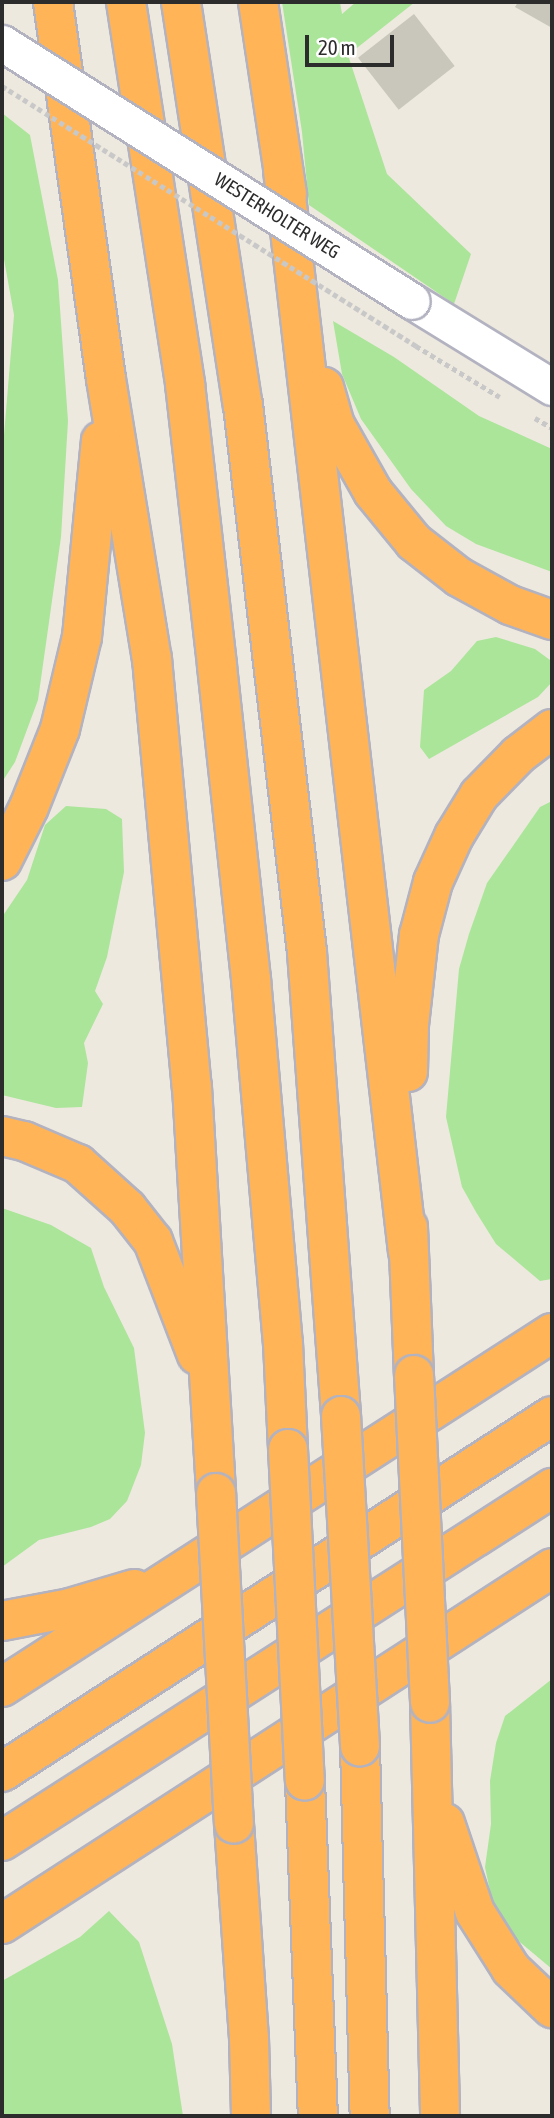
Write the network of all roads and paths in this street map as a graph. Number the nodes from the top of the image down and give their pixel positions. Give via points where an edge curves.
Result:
1 (53, 2) edge
2 (126, 2) edge
3 (181, 2) edge
4 (258, 2) edge
5 (2, 43) edge
6 (2, 86) edge
7 (283, 170) junction
8 (106, 379) junction
9 (552, 387) edge
10 (507, 401) dead end
11 (530, 414) dead end
12 (552, 428) edge
13 (552, 620) edge
14 (552, 729) edge
15 (2, 861) edge
16 (2, 1136) edge
17 (408, 1252) junction
18 (552, 1333) edge
19 (211, 1392) junction
20 (552, 1416) edge
21 (552, 1488) edge
22 (552, 1568) edge
23 (179, 1575) junction
24 (552, 1592) edge
25 (2, 1621) edge
26 (463, 1627) junction
27 (2, 1687) edge
28 (2, 1772) edge
29 (434, 1788) junction
30 (2, 1842) edge
31 (238, 1903) junction
32 (2, 1924) edge
33 (552, 2008) edge
34 (231, 2116) edge
35 (251, 2116) edge
36 (318, 2116) edge
37 (370, 2116) edge
38 (440, 2116) edge

1 - 8 highway
2 - 36 highway, bridge via 185,384 251,979 283,1343
3 - 37 highway, bridge via 243,404 307,952 360,1746
4 - 7 highway
5 - 9 street, WESTERHOLTER WEG, bridge
6 - 10 path, bridge
7 - 13 highway via 312,348 334,423 373,492 414,542 459,578 510,605
7 - 17 highway
8 - 15 highway via 82,637 60,729
8 - 19 highway via 152,659 192,1087
11 - 12 path
14 - 17 highway via 518,755 480,795 433,882 419,935 409,1024
16 - 19 highway via 78,1164 127,1208 153,1241
17 - 29 highway, bridge
18 - 23 highway
19 - 31 highway, bridge
20 - 28 highway
21 - 30 highway
22 - 26 highway
23 - 25 highway via 69,1608
23 - 27 highway
24 - 26 highway
26 - 32 highway
29 - 33 highway via 475,1912 511,1969
29 - 38 highway
31 - 34 highway
31 - 35 highway

